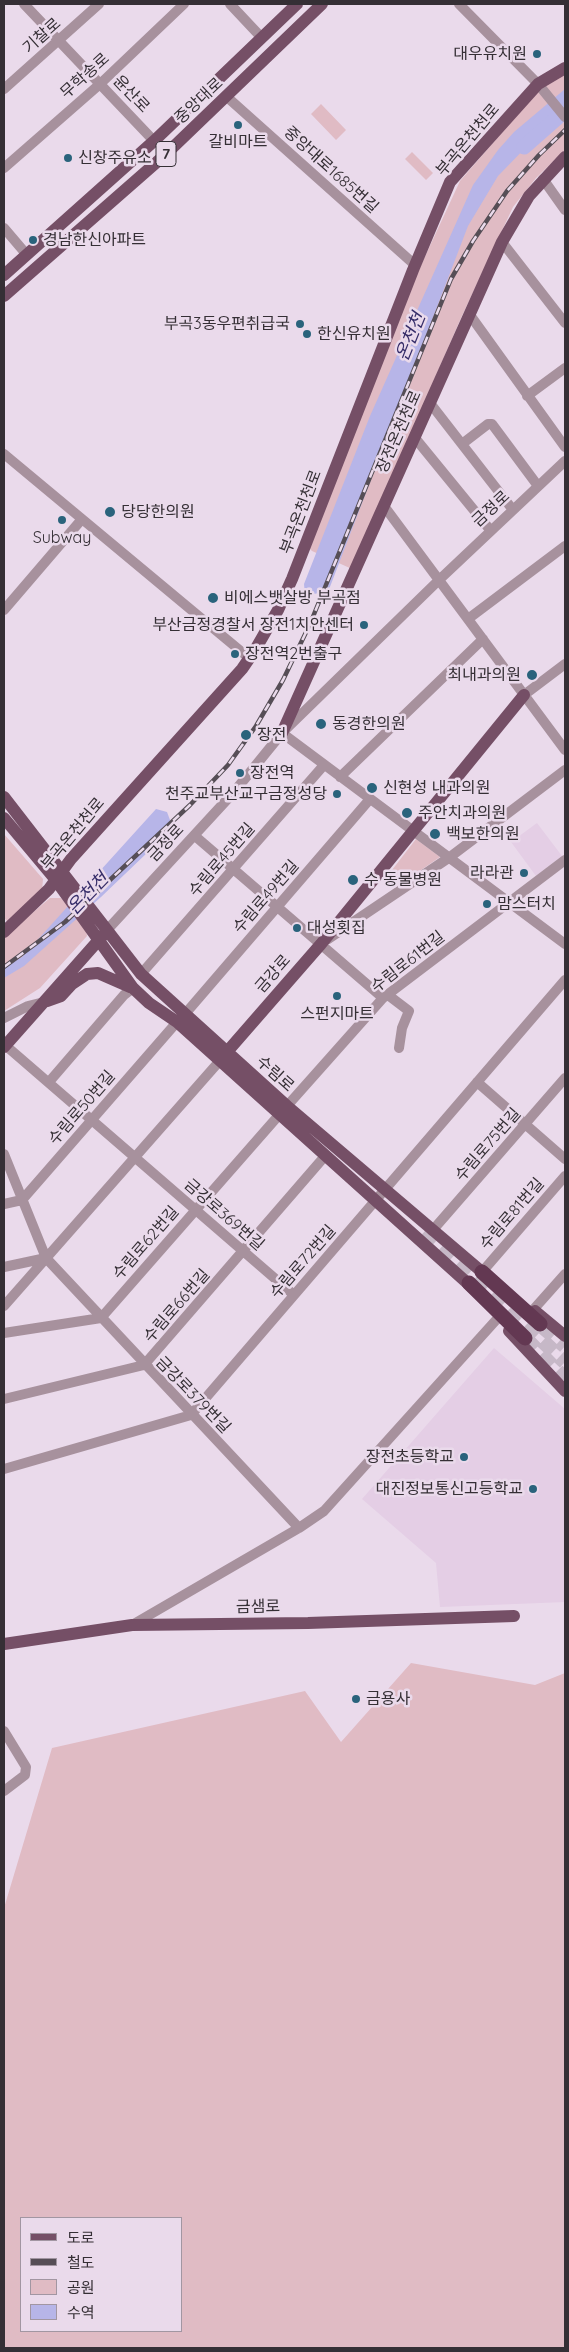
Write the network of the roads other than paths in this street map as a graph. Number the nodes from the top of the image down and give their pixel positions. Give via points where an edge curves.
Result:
1 (24, 4) edge
2 (99, 4) edge
3 (184, 4) edge
4 (230, 4) edge
5 (297, 4) edge
6 (322, 4) edge
7 (459, 4) edge
8 (261, 38) junction
9 (59, 41) junction
10 (565, 68) edge
11 (100, 84) junction
12 (538, 84) junction
13 (4, 89) edge
14 (227, 97) junction
15 (565, 117) edge
16 (154, 140) junction
17 (565, 157) edge
18 (4, 168) edge
19 (543, 179) junction
20 (565, 210) edge
21 (4, 228) edge
22 (502, 242) junction
23 (27, 255) junction
24 (415, 265) junction
25 (4, 275) edge
26 (4, 296) edge
27 (470, 315) junction
28 (565, 323) edge
29 (565, 368) edge
30 (527, 396) junction
31 (430, 403) junction
32 (415, 438) junction
33 (462, 444) junction
34 (565, 447) edge
35 (4, 454) edge
36 (565, 461) edge
37 (538, 486) junction
38 (384, 506) junction
39 (513, 510) junction
40 (82, 519) junction
41 (491, 531) junction
42 (565, 546) edge
43 (439, 580) junction
44 (4, 610) edge
45 (468, 619) junction
46 (483, 639) junction
47 (249, 658) junction
48 (565, 664) edge
49 (524, 695) junction
50 (282, 733) junction
51 (565, 750) edge
52 (324, 765) junction
53 (565, 770) edge
54 (340, 777) junction
55 (4, 798) edge
56 (370, 800) junction
57 (4, 818) edge
58 (411, 830) junction
59 (195, 836) junction
60 (450, 857) junction
61 (565, 860) edge
62 (234, 870) junction
63 (60, 878) junction
64 (509, 903) junction
65 (278, 906) junction
66 (94, 922) junction
67 (108, 929) junction
68 (4, 932) edge
69 (99, 939) junction
70 (321, 944) junction
71 (565, 944) edge
72 (141, 974) junction
73 (565, 980) edge
74 (133, 988) junction
75 (385, 996) junction
76 (44, 1002) junction
77 (4, 1018) edge
78 (181, 1018) junction
79 (4, 1046) edge
80 (399, 1048) dead end
81 (222, 1057) junction
82 (565, 1078) edge
83 (50, 1082) junction
84 (478, 1082) junction
85 (283, 1110) junction
86 (92, 1120) junction
87 (526, 1124) junction
88 (4, 1154) edge
89 (325, 1156) junction
90 (135, 1157) junction
91 (565, 1159) edge
92 (565, 1176) edge
93 (380, 1195) junction
94 (22, 1200) junction
95 (4, 1204) edge
96 (196, 1210) junction
97 (432, 1231) junction
98 (244, 1252) junction
99 (46, 1258) junction
100 (4, 1268) edge
101 (482, 1272) junction
102 (565, 1274) edge
103 (469, 1283) joint
104 (294, 1295) junction
105 (4, 1306) edge
106 (536, 1317) junction
107 (101, 1318) junction
108 (501, 1318) junction
109 (4, 1333) edge
110 (565, 1336) edge
111 (525, 1338) tunnel mouth
112 (144, 1366) junction
113 (565, 1391) edge
114 (4, 1398) edge
115 (191, 1414) junction
116 (4, 1470) edge
117 (299, 1528) junction
118 (514, 1616) dead end
119 (132, 1625) junction
120 (4, 1644) edge
121 (4, 1732) edge
122 (4, 1791) edge

1 - 9 street, 윤산로
2 - 9 street, 기찰로
3 - 11 street, 무학송로
4 - 8 street
5 - 8 main road, 중앙대로 / 7
6 - 14 main road, 중앙대로 / 7
7 - 12 street
8 - 16 main road, 중앙대로 / 7
9 - 11 street, 윤산로
9 - 13 street, 기찰로
10 - 12 main road, 부곡온천천로
11 - 16 street, 윤산로
11 - 18 street, 무학송로
12 - 15 street
12 - 24 main road, 부곡온천천로 via 453,177
14 - 24 street, 중앙대로1685번길
14 - 26 main road, 중앙대로 / 7
16 - 23 main road, 중앙대로 / 7
17 - 19 main road, 장전온천천로
19 - 20 street
19 - 22 main road, 장전온천천로
21 - 23 street
22 - 27 main road, 장전온천천로
22 - 28 street
23 - 25 main road, 중앙대로 / 7
24 - 47 main road, 부곡온천천로 via 292,579 278,610
27 - 30 street
27 - 31 main road, 장전온천천로
29 - 30 street
30 - 34 street
31 - 32 main road, 장전온천천로
31 - 33 street
32 - 38 main road, 장전온천천로
32 - 41 street
33 - 37 street via 492,424
33 - 39 street
35 - 40 street
36 - 37 street, 금정로
37 - 39 street, 금정로
38 - 43 street
38 - 50 main road, 장전온천천로
39 - 41 street, 금정로
40 - 44 street
40 - 47 street
41 - 43 street, 금정로
42 - 45 street
43 - 45 street
43 - 50 street, 금정로
45 - 46 street
46 - 49 street
46 - 54 street
47 - 63 main road, 부곡온천천로
48 - 49 street, 금강로
49 - 51 street
49 - 58 main road, 금강로
50 - 52 street
50 - 59 street, 금정로
52 - 54 street
52 - 62 street, 수림로45번길
53 - 60 street
54 - 56 street
55 - 63 main road, 수림로
56 - 58 street
56 - 65 street, 수림로49번길
57 - 63 main road, 수림로
58 - 60 street
58 - 70 main road, 금강로
59 - 62 street
59 - 67 street, 금정로
60 - 64 street
60 - 70 street
61 - 64 street, 수림로61번길
62 - 65 street
62 - 72 street, 수림로45번길
63 - 66 main road, 수림로
63 - 68 main road, 부곡온천천로
64 - 71 street
64 - 75 street, 수림로61번길
65 - 70 street
65 - 78 street, 수림로49번길
66 - 67 main road, 수림로
66 - 69 main road, 수림로
67 - 69 main road, 금정로
67 - 72 main road, 수림로
69 - 74 main road, 수림로
69 - 76 main road, 금정로
70 - 75 street
70 - 81 main road, 금강로
72 - 78 main road, 수림로
73 - 84 street, 수림로72번길
74 - 76 main road via 98,973 87,974 61,996
74 - 78 main road, 수림로 via 149,1003
74 - 83 street
75 - 80 street via 409,1011
75 - 85 street, 수림로61번길
76 - 77 street
76 - 79 main road, 금정로
78 - 81 main road, 수림로
78 - 86 street, 수림로50번길
79 - 83 street, 금정로
81 - 85 main road, 수림로
81 - 90 street, 금강로
82 - 87 street, 수림로75번길
83 - 86 street, 금정로
84 - 87 street
84 - 93 street, 수림로72번길
85 - 89 main road, 수림로
85 - 93 main road, 수림로
85 - 96 street, 수림로62번길
86 - 90 street, 금정로
86 - 94 street, 수림로50번길
87 - 91 street
87 - 97 street, 수림로75번길
88 - 94 street
89 - 93 main road, 수림로
89 - 98 street, 수림로66번길
90 - 96 street, 금강로369번길
90 - 99 street, 금강로
92 - 101 street, 수림로81번길
93 - 97 main road, 수림로
93 - 103 main road, 수림로
93 - 104 street, 수림로72번길
94 - 95 street
94 - 99 street
96 - 98 street, 금강로369번길
96 - 107 street, 수림로62번길
97 - 101 main road, 수림로
98 - 104 street, 금강로369번길
98 - 112 street, 수림로66번길
99 - 100 street
99 - 105 street, 금강로
99 - 107 street, 금강로379번길
101 - 106 highway
102 - 106 street
103 - 108 highway
104 - 115 street, 수림로72번길
106 - 110 main road
107 - 109 street
107 - 112 street, 금강로379번길
108 - 111 highway
108 - 113 main road
108 - 117 street via 324,1511
112 - 114 street, 수림로66번길
112 - 115 street, 금강로379번길
115 - 116 street
115 - 117 street, 금강로379번길
117 - 119 street
118 - 119 main road, 금샘로
119 - 120 main road, 금샘로
121 - 122 street via 26,1767 25,1775

